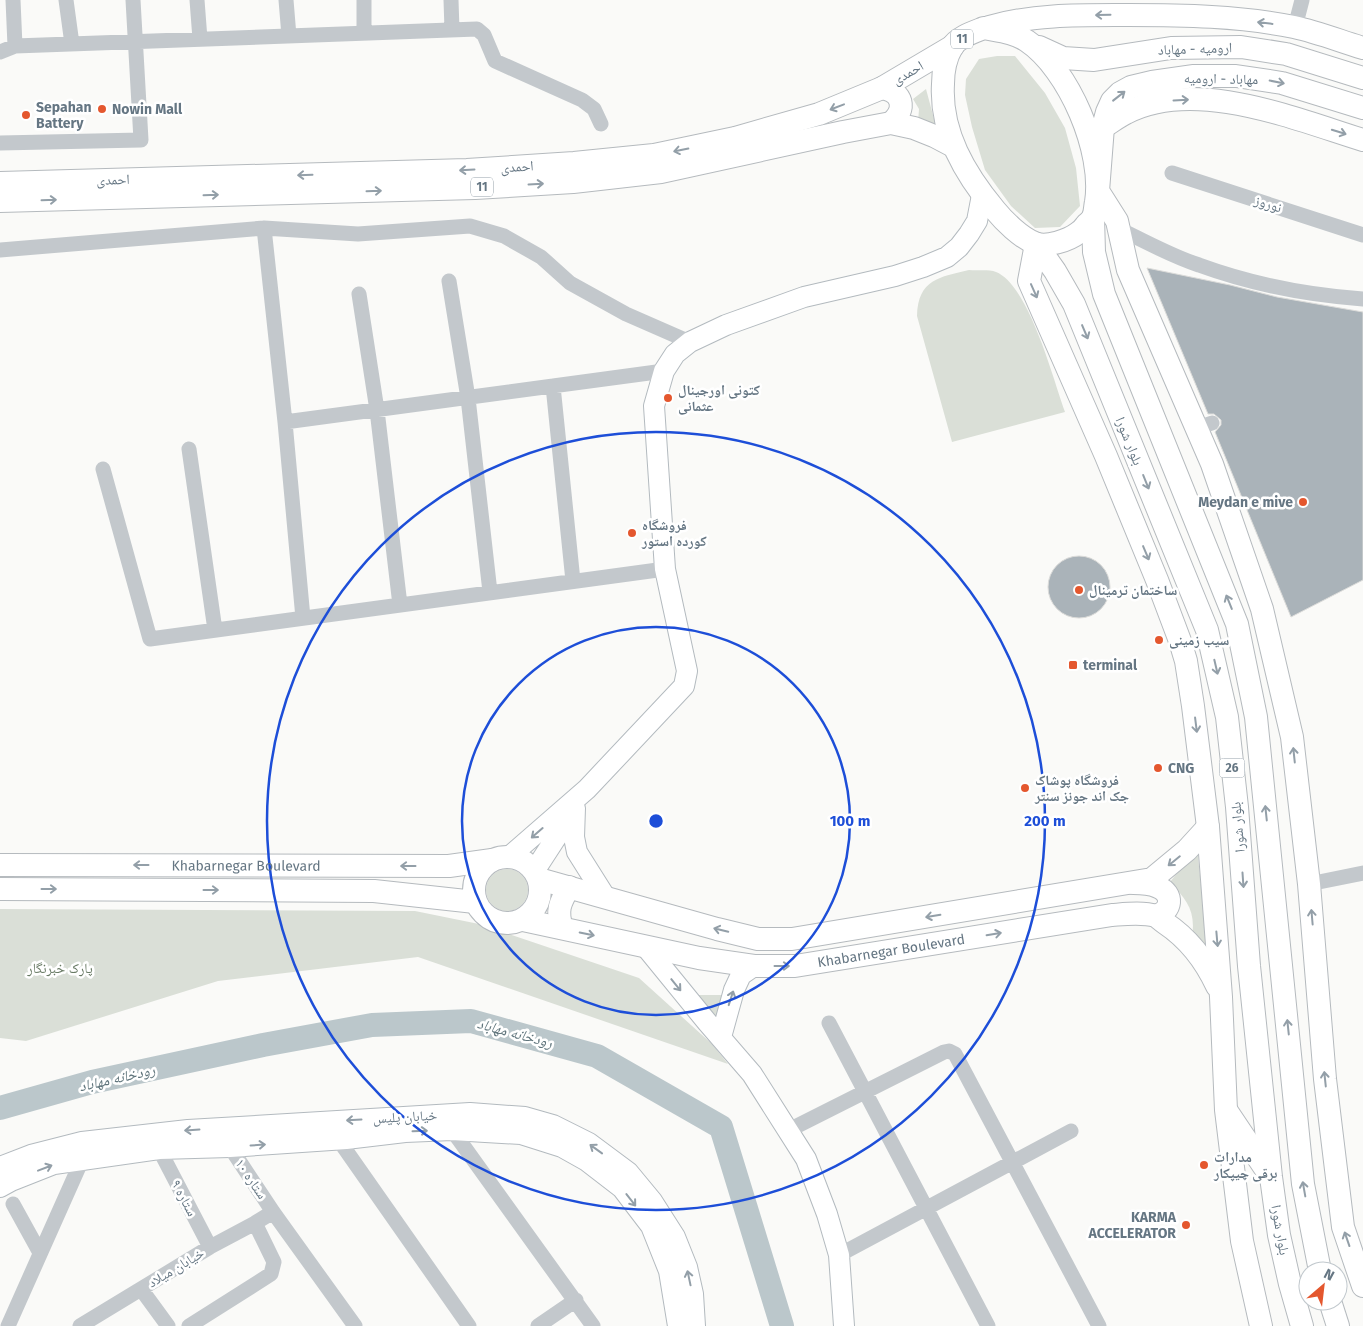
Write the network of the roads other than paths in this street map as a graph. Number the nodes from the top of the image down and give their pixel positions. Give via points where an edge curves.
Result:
1 (13, 0) edge
2 (66, 0) edge
3 (133, 0) edge
4 (197, 0) edge
5 (286, 0) edge
6 (364, 0) edge
7 (451, 0) edge
8 (1302, 0) edge
9 (1295, 27) junction
10 (984, 28) junction
11 (452, 30) junction
12 (364, 33) junction
13 (289, 36) junction
14 (200, 39) junction
15 (136, 41) junction
16 (1027, 41) junction
17 (72, 44) junction
18 (15, 46) junction
19 (953, 46) junction
20 (1363, 48) edge
21 (0, 52) edge
22 (1363, 78) edge
23 (882, 88) junction
24 (1320, 94) junction
25 (1363, 108) edge
26 (891, 123) junction
27 (1363, 123) edge
28 (601, 124) dead end
29 (1103, 127) junction
30 (1363, 140) edge
31 (0, 143) edge
32 (953, 146) junction
33 (1172, 173) dead end
34 (0, 183) edge
35 (1098, 191) junction
36 (982, 195) junction
37 (0, 201) edge
38 (1093, 217) junction
39 (264, 228) junction
40 (1119, 228) junction
41 (1363, 235) edge
42 (1036, 244) junction
43 (0, 250) edge
44 (449, 281) dead end
45 (359, 294) dead end
46 (1104, 294) junction
47 (1363, 299) edge
48 (1074, 304) junction
49 (690, 342) junction
50 (664, 371) junction
51 (1101, 372) junction
52 (553, 386) junction
53 (468, 398) junction
54 (377, 410) junction
55 (285, 422) junction
56 (189, 449) dead end
57 (1106, 456) junction
58 (102, 470) dead end
59 (665, 569) junction
60 (573, 581) junction
61 (490, 592) junction
62 (400, 605) junction
63 (302, 618) junction
64 (215, 630) junction
65 (587, 789) junction
66 (575, 808) junction
67 (1208, 827) junction
68 (501, 858) junction
69 (0, 865) edge
70 (449, 866) junction
71 (1363, 873) edge
72 (537, 875) junction
73 (1130, 883) junction
74 (1309, 884) junction
75 (569, 887) junction
76 (0, 889) edge
77 (606, 898) junction
78 (451, 899) junction
79 (476, 902) junction
80 (1156, 916) junction
81 (523, 920) junction
82 (562, 928) junction
83 (645, 946) junction
84 (754, 966) junction
85 (1222, 997) junction
86 (829, 1023) dead end
87 (721, 1037) junction
88 (865, 1092) junction
89 (1226, 1110) junction
90 (523, 1126) junction
91 (452, 1130) junction
92 (789, 1130) junction
93 (1071, 1131) dead end
94 (338, 1139) junction
95 (230, 1147) junction
96 (159, 1149) junction
97 (82, 1160) junction
98 (1013, 1162) junction
99 (0, 1167) edge
100 (1271, 1176) junction
101 (0, 1187) edge
102 (13, 1204) dead end
103 (926, 1209) junction
104 (273, 1212) junction
105 (255, 1223) junction
106 (210, 1247) junction
107 (40, 1253) junction
108 (840, 1255) junction
109 (1318, 1261) edge
110 (1290, 1284) junction
111 (1363, 1286) edge
112 (141, 1289) junction
113 (576, 1300) junction
114 (1333, 1311) edge
115 (1259, 1325) edge
116 (8, 1326) edge
117 (80, 1326) edge
118 (168, 1326) edge
119 (189, 1326) edge
120 (354, 1326) edge
121 (469, 1326) edge
122 (538, 1326) edge
123 (593, 1326) edge
124 (678, 1326) edge
125 (695, 1326) edge
126 (844, 1326) edge
127 (988, 1326) edge
128 (1099, 1326) edge
129 (1288, 1326) edge
130 (1302, 1326) edge
131 (1338, 1326) edge

1 - 18 street
2 - 17 street
3 - 15 street
4 - 14 street
5 - 13 street
6 - 12 street
7 - 11 street
8 - 9 street
9 -> 10 main road via 1203,16 1105,15 1026,19
9 - 20 main road
10 - 16 main road, 11 via 1010,32
10 - 19 main road, 11
11 - 12 street
11 - 28 street via 477,29 482,32 495,61 582,100 594,109
12 - 13 street
13 - 14 street
14 - 15 street
15 - 17 street
15 - 31 street via 141,140
16 - 22 main road, ارومیه - مهاباد / 11 via 1063,58 1094,60 1172,48 1241,48 1286,54
16 - 35 main road, 11 via 1046,57 1089,132
17 - 18 street
18 - 21 street
19 - 23 main road, احمدی / 11
19 - 32 main road, 11 via 944,68 942,97
23 - 26 main road via 896,94 901,102 901,110
23 -> 34 main road, احمدی / 11 via 791,123 715,142 654,155 574,164
24 - 25 main road, مهاباد - ارومیه / 11
24 - 27 main road
29 -> 24 main road, مهاباد - ارومیه / 11 via 1106,112 1120,93 1131,87 1167,79 1236,76 1282,83
26 - 32 main road, احمدی / 11 via 914,128
37 -> 26 main road, احمدی / 11 via 475,188 573,182 661,172
29 -> 30 main road via 1126,112 1153,103 1202,100 1258,108
29 - 35 main road, مهاباد - ارومیه / 11
32 - 36 main road, 11
33 - 41 street, نوروز
35 - 38 main road, 11
35 - 40 main road
36 - 42 main road, 11 via 1007,224
36 - 49 main road via 977,221 959,247 946,257 895,276 804,297 726,325
38 - 42 main road via 1071,237 1057,243
38 - 46 main road, 26 via 1094,252
39 - 43 street
39 - 49 street via 358,234 470,226 504,236 542,257 570,283 626,314
39 - 55 street
40 - 47 street via 1197,265 1225,274 1260,284
74 -> 40 main road via 1292,737 1262,609 1212,464 1204,426 1128,270
42 - 48 main road, بلوار شورا / 26
42 -> 57 main road via 1030,281
44 - 53 street
45 - 54 street
46 - 48 main road via 1096,285 1081,284 1075,291
109 -> 46 main road, 26 via 1303,1184 1256,717 1238,624
48 -> 51 main road, بلوار شورا / 26
49 - 50 main road via 675,354
50 - 52 street
50 - 59 main road via 654,406
51 - 57 main road
51 -> 100 main road, بلوار شورا / 26 via 1207,630 1227,717
52 - 53 street
52 - 60 street
53 - 54 street
53 - 61 street
54 - 55 street
54 - 62 street
55 - 63 street
56 - 64 street
57 -> 67 main road via 1180,641 1193,706
58 - 64 street via 150,639
59 - 60 street
59 - 65 main road via 687,671 684,686
60 - 61 street
61 - 62 street
62 - 63 street
63 - 64 street
65 - 66 main road
65 -> 68 main road
66 - 72 main road
66 - 77 main road via 577,852
67 -> 73 main road, Khabarnegar Boulevard via 1187,850 1152,879
67 -> 85 main road
68 - 70 main road, Khabarnegar Boulevard
68 - 72 main road via 520,859 528,863
68 - 79 main road via 484,865 478,873 474,882
70 -> 69 main road, Khabarnegar Boulevard
70 - 78 main road via 455,881
71 - 74 street
72 - 75 main road, Khabarnegar Boulevard
72 - 81 main road via 540,898
73 -> 77 main road, Khabarnegar Boulevard via 792,939 758,938
73 - 80 main road via 1158,887 1167,895 1169,905 1163,914
111 -> 74 main road via 1343,1227 1325,1079
75 - 77 main road, Khabarnegar Boulevard
75 - 82 main road via 559,908
76 -> 78 main road, Khabarnegar Boulevard via 374,891
78 - 79 main road, Khabarnegar Boulevard
79 - 81 main road via 486,916 495,921 514,923
84 -> 80 main road, Khabarnegar Boulevard via 795,966 1112,915
80 - 85 main road, Khabarnegar Boulevard via 1192,946 1209,968
81 - 82 main road, Khabarnegar Boulevard
82 -> 83 main road, Khabarnegar Boulevard
83 - 84 main road, Khabarnegar Boulevard
83 -> 87 main road
87 -> 84 main road via 734,990 741,975
85 - 89 main road
86 - 88 street
87 - 92 main road via 752,1074
88 - 92 street
88 - 98 street via 949,1051 955,1054
88 - 103 street
89 - 100 main road
89 - 115 main road via 1242,1241
90 - 91 main road, خیابان پلیس
90 -> 99 main road, خیابان پلیس via 470,1113 188,1130 82,1142
90 -> 124 main road, خیابان پلیس via 588,1160 622,1188 651,1226 669,1271
125 -> 90 main road, خیابان پلیس via 687,1267 675,1237 628,1172 589,1144 553,1125
94 -> 91 main road, خیابان پلیس
91 - 113 street
92 - 108 main road via 806,1159
93 - 98 street
95 -> 94 main road, خیابان پلیس
94 - 121 street
95 - 96 main road, خیابان پلیس
95 - 104 street, ستاره ۱۰
96 - 97 main road, خیابان پلیس
96 - 106 street, ستاره ۹
101 -> 97 main road, خیابان پلیس via 54,1164
97 - 107 street
98 - 103 street
98 - 128 street
100 - 110 main road, بلوار شورا / 26
102 - 107 street
103 - 108 street
103 - 127 street
104 - 105 street, خیابان میلاد
104 - 120 street, ستاره ۱۰
105 - 106 street, خیابان میلاد
105 - 119 street via 274,1262 271,1274
106 - 112 street, خیابان میلاد
107 - 116 street
108 - 126 main road
110 - 129 main road
110 - 130 main road, بلوار شورا / 26
112 - 117 street, خیابان میلاد
112 - 118 street
113 - 122 street
113 - 123 street
114 - 131 main road

